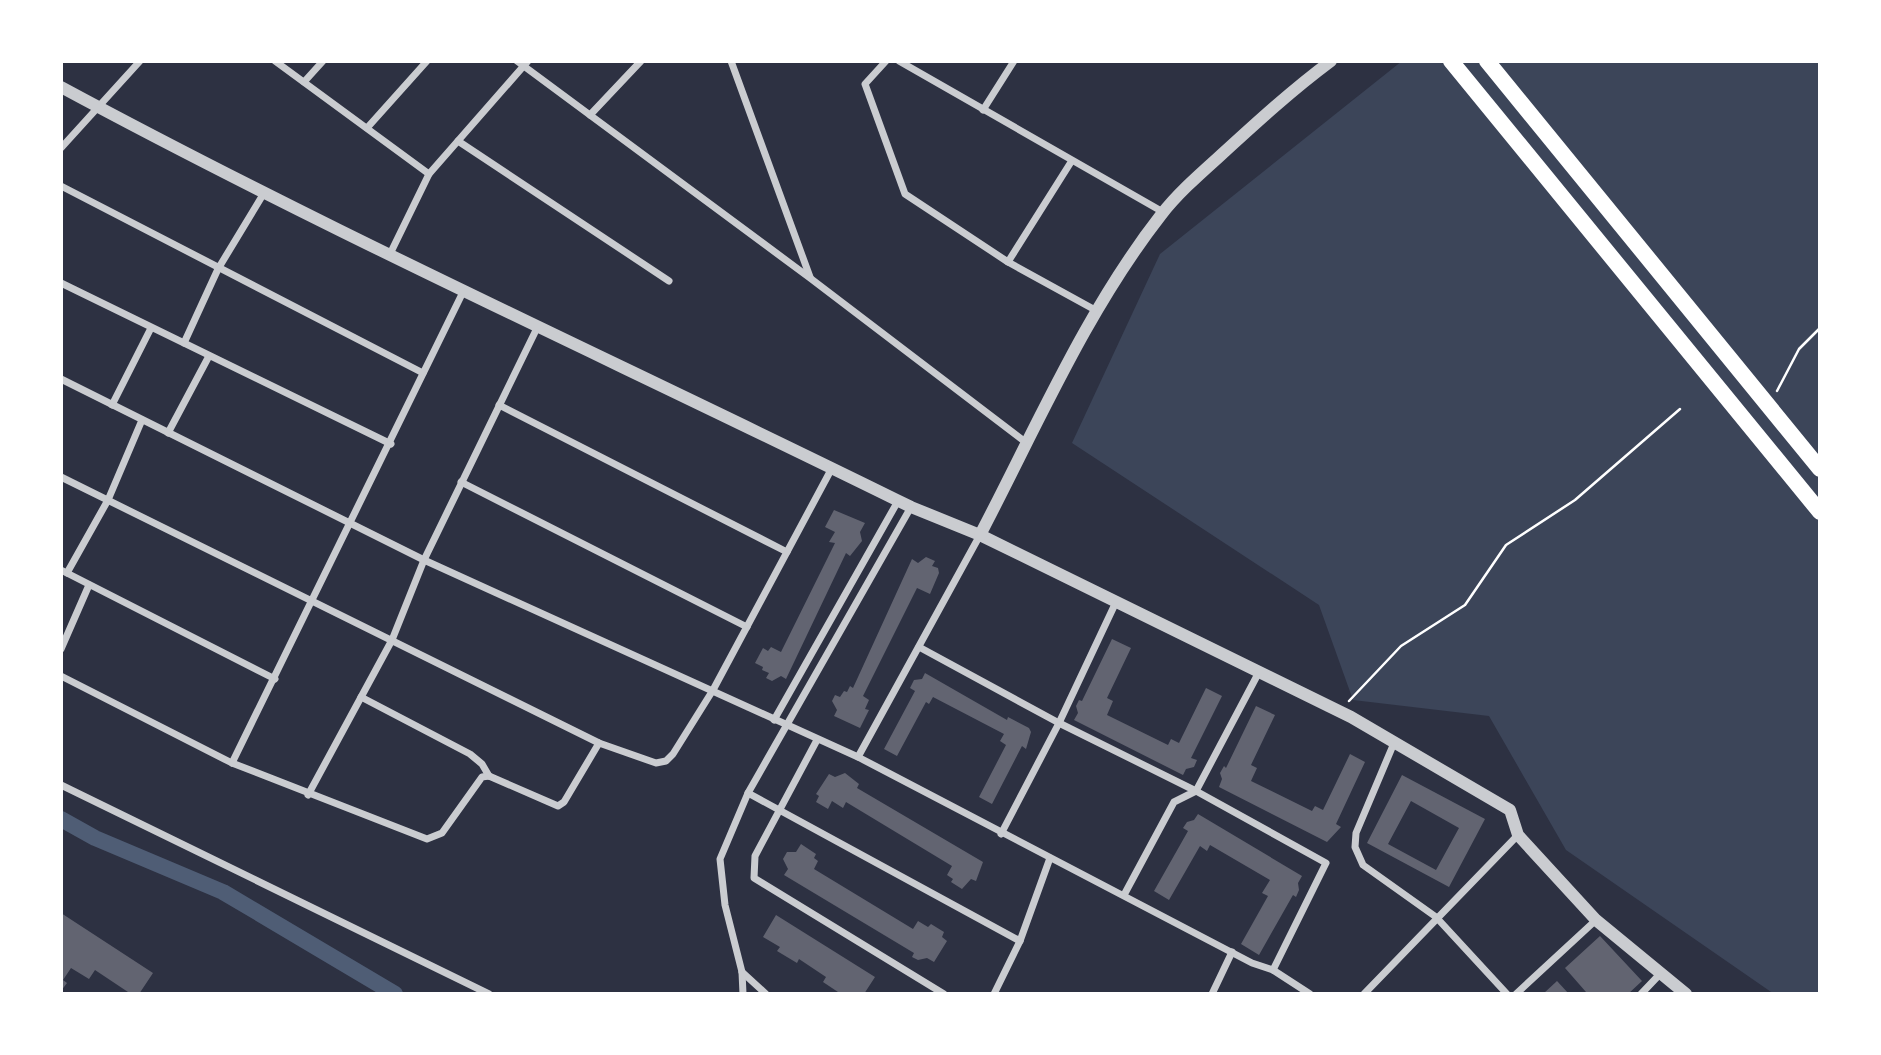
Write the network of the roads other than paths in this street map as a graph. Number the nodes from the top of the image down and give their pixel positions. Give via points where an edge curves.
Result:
1 (275, 61) edge
2 (323, 61) edge
3 (427, 61) edge
4 (641, 61) edge
5 (731, 61) edge
6 (886, 61) edge
7 (899, 61) edge
8 (1014, 61) edge
9 (1330, 61) edge
10 (1451, 61) edge
11 (1487, 61) edge
12 (137, 62) edge
13 (522, 63) edge
14 (304, 82) junction
15 (61, 87) edge
16 (97, 107) junction
17 (983, 110) junction
18 (590, 115) junction
19 (367, 128) junction
20 (458, 141) junction
21 (61, 148) edge
22 (1071, 162) junction
23 (429, 174) junction
24 (61, 186) edge
25 (264, 192) junction
26 (1163, 212) junction
27 (390, 254) junction
28 (1008, 262) junction
29 (218, 269) junction
30 (810, 278) junction
31 (669, 281) dead end
32 (61, 283) edge
33 (464, 290) junction
34 (1097, 311) junction
35 (538, 325) junction
36 (151, 328) junction
37 (184, 343) junction
38 (209, 356) junction
39 (423, 373) junction
40 (61, 379) edge
41 (113, 405) junction
42 (499, 405) junction
43 (142, 420) junction
44 (168, 433) junction
45 (391, 444) junction
46 (1028, 444) junction
47 (832, 468) junction
48 (1820, 469) edge
49 (61, 477) edge
50 (461, 482) junction
51 (108, 500) junction
52 (898, 501) junction
53 (911, 507) junction
54 (1820, 512) edge
55 (352, 524) junction
56 (980, 535) junction
57 (787, 552) junction
58 (424, 560) junction
59 (64, 572) edge
60 (89, 585) junction
61 (314, 602) junction
62 (1116, 602) junction
63 (747, 627) junction
64 (392, 640) junction
65 (919, 647) junction
66 (61, 649) edge
67 (1259, 672) junction
68 (61, 676) edge
69 (275, 679) junction
70 (713, 690) junction
71 (361, 697) junction
72 (774, 720) junction
73 (1059, 723) junction
74 (788, 727) junction
75 (817, 740) junction
76 (600, 743) junction
77 (1394, 743) junction
78 (859, 757) junction
79 (232, 763) junction
80 (489, 776) junction
81 (61, 785) edge
82 (1196, 791) junction
83 (748, 793) junction
84 (308, 795) junction
85 (780, 810) junction
86 (1001, 834) junction
87 (1518, 835) junction
88 (1050, 858) junction
89 (1124, 895) junction
90 (1436, 917) junction
91 (1596, 920) junction
92 (1020, 941) junction
93 (1232, 952) junction
94 (1273, 970) junction
95 (742, 972) junction
96 (1660, 974) junction
97 (489, 994) edge
98 (743, 994) edge
99 (766, 994) edge
100 (944, 994) edge
101 (993, 994) edge
102 (1212, 994) edge
103 (1310, 994) edge
104 (1364, 994) edge
105 (1507, 994) edge
106 (1516, 994) edge
107 (1640, 994) edge
108 (1686, 994) edge

1 - 14 street
2 - 14 street
3 - 19 street
4 - 18 street
5 - 30 street
6 - 28 street via 865,84 905,194
7 - 17 street
8 - 17 street
9 - 26 street via 1278,103
10 - 54 highway
11 - 48 highway
12 - 16 street
13 - 18 street
13 - 20 street
14 - 19 street
15 - 16 street
16 - 21 street
16 - 25 street
17 - 22 street
18 - 30 street
19 - 23 street
20 - 23 street
20 - 31 street
22 - 26 street
22 - 28 street
23 - 27 street
24 - 29 street
25 - 27 street
25 - 29 street
26 - 34 street
27 - 33 street
28 - 34 street
29 - 37 street
29 - 39 street
30 - 46 street
32 - 36 street
33 - 35 street
33 - 39 street
34 - 46 street
35 - 42 street
35 - 47 street
36 - 37 street
36 - 41 street
37 - 38 street
38 - 44 street
38 - 45 street
39 - 45 street
40 - 41 street
41 - 43 street
42 - 50 street
42 - 57 street
43 - 44 street
43 - 51 street
44 - 55 street
45 - 55 street
46 - 56 street
47 - 52 street
47 - 57 street
49 - 51 street
50 - 58 street
50 - 63 street
51 - 59 street
51 - 61 street
52 - 53 street
52 - 72 street
53 - 56 street
53 - 74 street
55 - 58 street
55 - 61 street
56 - 62 street
56 - 65 street
57 - 63 street
58 - 64 street
58 - 70 street
59 - 60 street
60 - 66 street
60 - 69 street
61 - 64 street
61 - 69 street
62 - 67 street
62 - 73 street
63 - 70 street
64 - 71 street
64 - 76 street
65 - 73 street
65 - 78 street
67 - 77 street
67 - 82 street
68 - 79 street
69 - 79 street
70 - 72 street
70 - 76 street via 666,761 656,763
71 - 80 street via 470,754
71 - 84 street
72 - 74 street
73 - 82 street
73 - 86 street
74 - 75 street
74 - 83 street
75 - 78 street
75 - 85 street
76 - 80 street via 558,806
77 - 87 street via 1510,810
77 - 90 street via 1356,833 1355,847 1363,865
78 - 86 street
79 - 84 street
80 - 84 street via 482,777 442,833 427,839
81 - 97 street
82 - 89 street via 1174,802
82 - 94 street via 1326,863
83 - 85 street
83 - 95 street via 720,859 725,905
85 - 92 street
85 - 100 street via 755,856 754,878
86 - 88 street
87 - 90 street
87 - 91 street
88 - 89 street
88 - 92 street
89 - 93 street
90 - 104 street
90 - 105 street
91 - 96 street
91 - 106 street
92 - 101 street
93 - 94 street
93 - 102 street
94 - 103 street
95 - 98 street
95 - 99 street
96 - 107 street
96 - 108 street

